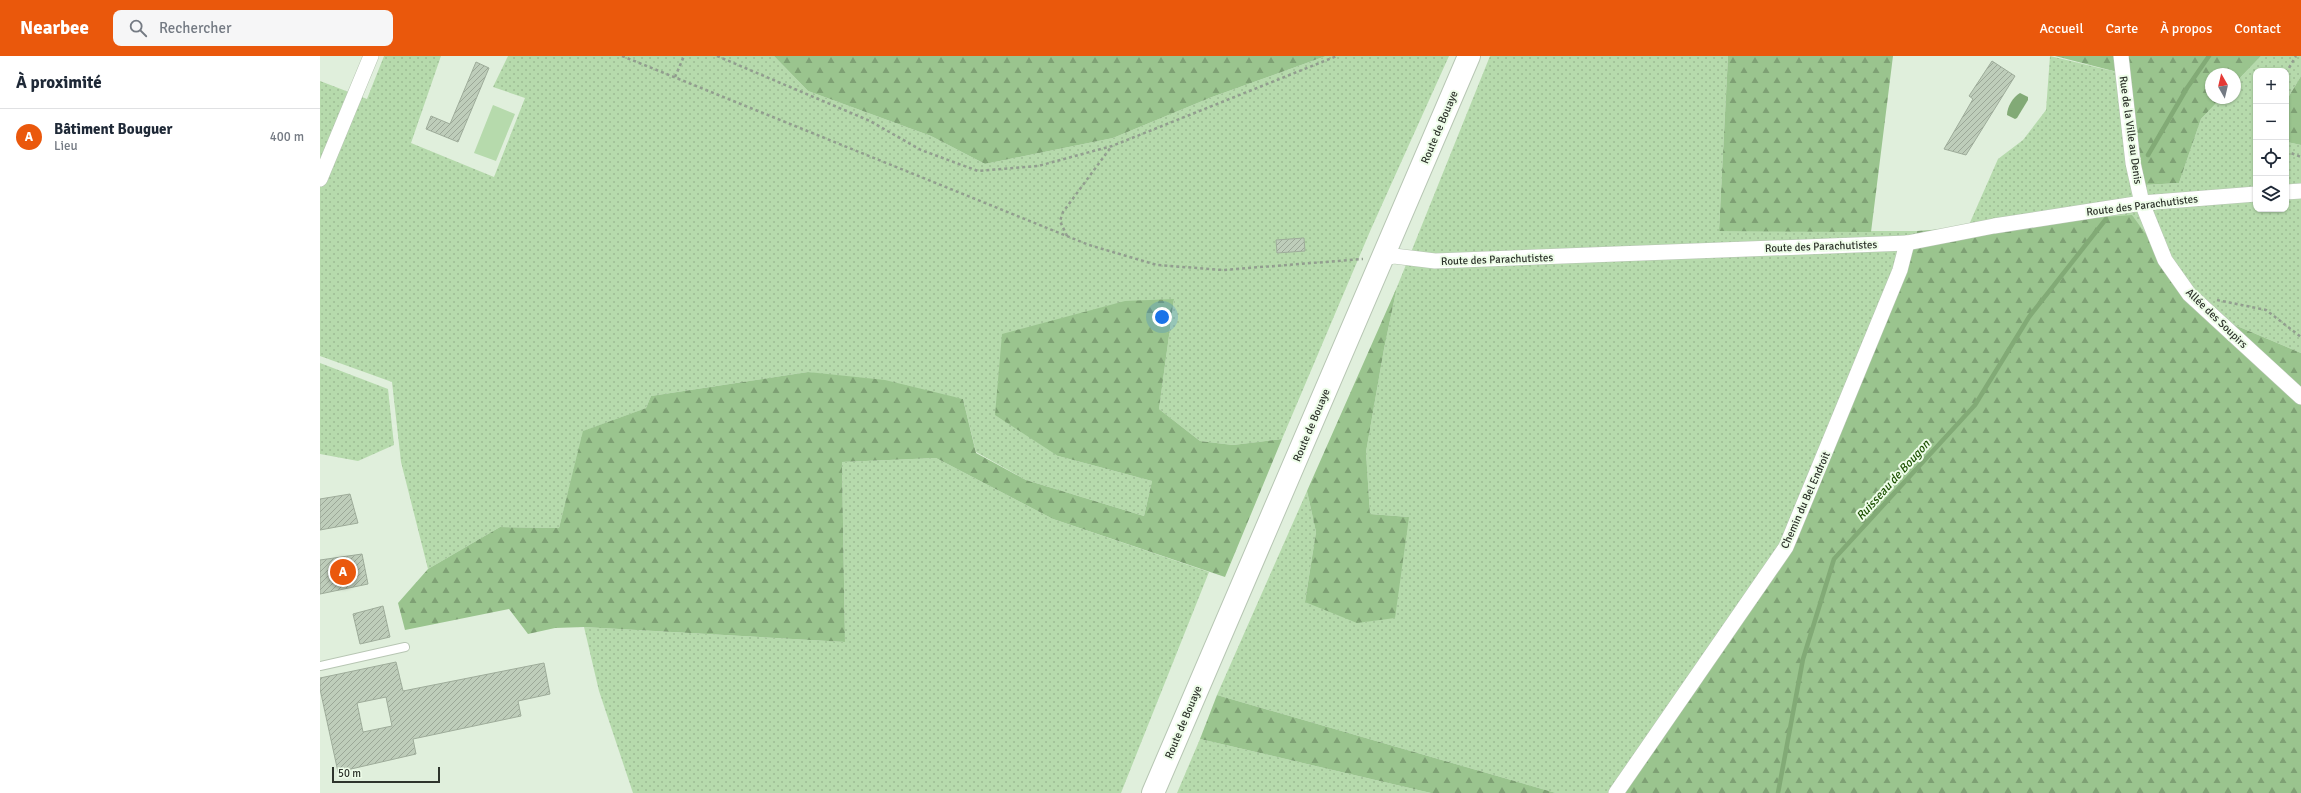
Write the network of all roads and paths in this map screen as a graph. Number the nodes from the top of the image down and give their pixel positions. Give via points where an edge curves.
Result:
1 (371, 56) edge
2 (622, 56) edge
3 (684, 56) edge
4 (717, 56) edge
5 (1337, 56) edge
6 (1469, 56) edge
7 (2121, 56) edge
8 (2296, 56) edge
9 (2289, 68) edge
10 (675, 77) junction
11 (1112, 146) junction
12 (2289, 152) edge
13 (2301, 157) edge
14 (320, 179) edge
15 (2301, 191) edge
16 (2289, 192) edge
17 (2253, 194) edge
18 (2142, 203) junction
19 (1068, 237) junction
20 (1907, 243) junction
21 (1375, 258) junction
22 (2190, 294) junction
23 (2301, 337) edge
24 (2301, 398) edge
25 (405, 647) dead end
26 (320, 666) edge
27 (1153, 793) edge
28 (1616, 793) edge

1 - 14 street
2 - 10 path
3 - 10 path
4 - 11 path via 870,121 921,150 978,171 1038,166
5 - 11 path
6 - 21 main road, Route de Bouaye
7 - 18 street, Rue de la Ville au Denis via 2133,163
8 - 9 path
10 - 19 path
11 - 19 path via 1063,212 1060,221
12 - 13 path
15 - 16 street
17 - 18 street, Route des Parachutistes
18 - 20 street, Route des Parachutistes via 1994,226
18 - 22 street, Allée des Soupirs via 2165,260
19 - 21 path via 1156,265 1223,270
20 - 21 street, Route des Parachutistes via 1435,262 1394,256
20 - 28 street, Chemin du Bel Endroit via 1900,270 1801,516 1786,547
21 - 27 main road, Route de Bouaye
22 - 23 path via 2266,310
22 - 24 street, Allée des Soupirs
25 - 26 lane

